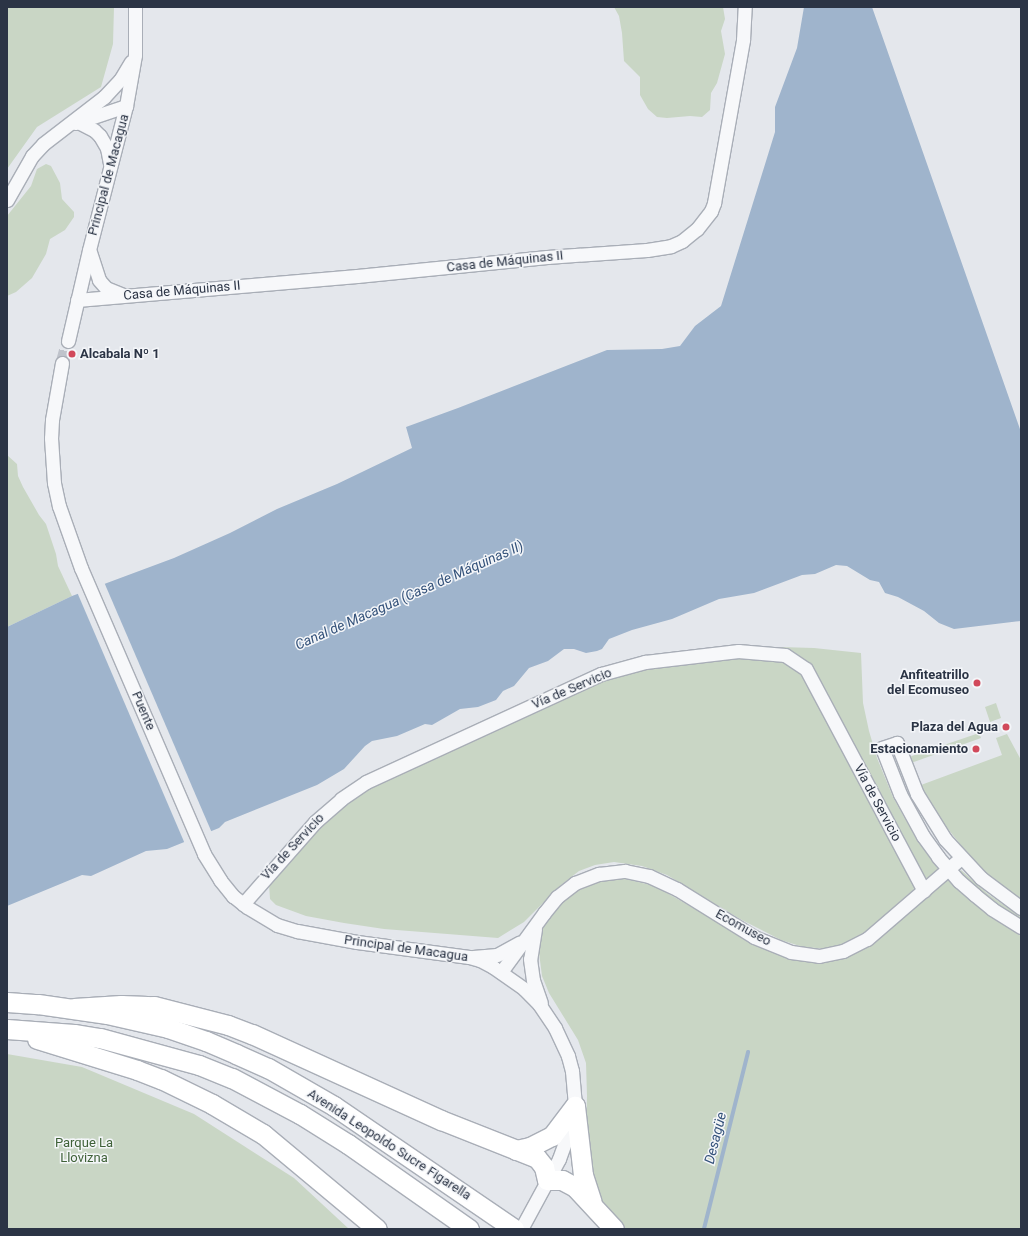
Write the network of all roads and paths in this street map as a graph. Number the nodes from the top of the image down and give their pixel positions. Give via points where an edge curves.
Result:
1 (135, 7) edge
2 (745, 7) edge
3 (135, 55) junction
4 (126, 106) junction
5 (78, 122) junction
6 (60, 129) junction
7 (110, 167) junction
8 (7, 200) edge
9 (89, 250) junction
10 (126, 296) junction
11 (77, 300) junction
12 (68, 341) tunnel mouth
13 (62, 363) tunnel mouth
14 (204, 854) joint
15 (962, 858) junction
16 (948, 870) junction
17 (924, 891) junction
18 (243, 904) junction
19 (1021, 908) edge
20 (536, 923) junction
21 (1021, 927) edge
22 (526, 937) junction
23 (468, 957) junction
24 (501, 972) junction
25 (7, 1002) edge
26 (74, 1008) junction
27 (548, 1016) junction
28 (7, 1030) edge
29 (575, 1106) junction
30 (516, 1150) junction
31 (547, 1180) junction
32 (596, 1210) junction
33 (509, 1225) edge
34 (377, 1229) edge
35 (469, 1229) edge
36 (521, 1229) edge
37 (614, 1229) edge

1 - 3 street, Principal de Macagua
2 - 10 street, Casa de Máquinas II via 743,40 714,203 705,220 682,241 671,246 647,250
3 - 4 street, Principal de Macagua
3 - 6 street via 113,89
4 - 5 street
4 - 7 street, Principal de Macagua
5 - 6 street
5 - 7 street via 100,136 107,148
6 - 8 street via 32,156
7 - 9 street, Principal de Macagua
9 - 10 street via 99,280 106,288
9 - 11 street, Principal de Macagua
10 - 11 street, Casa de Máquinas II
11 - 12 street, Principal de Macagua
13 - 14 street, Puente via 52,420 52,460 59,506 81,568
14 - 18 street, Principal de Macagua via 220,880
15 - 16 street, Ecomuseo
15 - 16 street via 930,818 917,794 897,743 882,748 910,814
15 - 19 street via 981,878
16 - 17 street, Ecomuseo
16 - 21 street via 992,909
17 - 18 street, Vía de Servicio via 806,669 785,655 738,652 645,662 601,674 366,782 341,799 315,822
17 - 20 street, Ecomuseo via 867,939 843,951 819,956 791,952 754,937 663,881 635,872 610,871 575,883 557,897
18 - 23 street, Principal de Macagua via 277,924 297,931
20 - 22 street, Ecomuseo
20 - 27 street, Ecomuseo via 530,959 538,997
22 - 23 street, Ecomuseo via 497,955
22 - 24 street, Ecomuseo
23 - 24 street, Principal de Macagua via 480,960
24 - 27 street, Principal de Macagua via 524,989
25 - 26 main road, Avenida Leopoldo Sucre Figarella
26 - 30 main road via 154,1006 228,1026 285,1048 367,1088
26 - 33 main road, Avenida Leopoldo Sucre Figarella via 168,1028 206,1041 268,1068 367,1126
27 - 29 street, Principal de Macagua via 562,1040 572,1071
28 - 34 main road via 137,1070 212,1104 267,1137
28 - 35 main road, Avenida Leopoldo Sucre Figarella via 100,1038 185,1061 232,1078 300,1114
29 - 30 main road via 552,1136 530,1148
29 - 31 street, Principal de Macagua via 566,1141
29 - 32 main road via 583,1175
30 - 31 main road via 537,1158 544,1167
31 - 32 main road via 562,1180 575,1187
31 - 36 street, Principal de Macagua
32 - 37 main road

